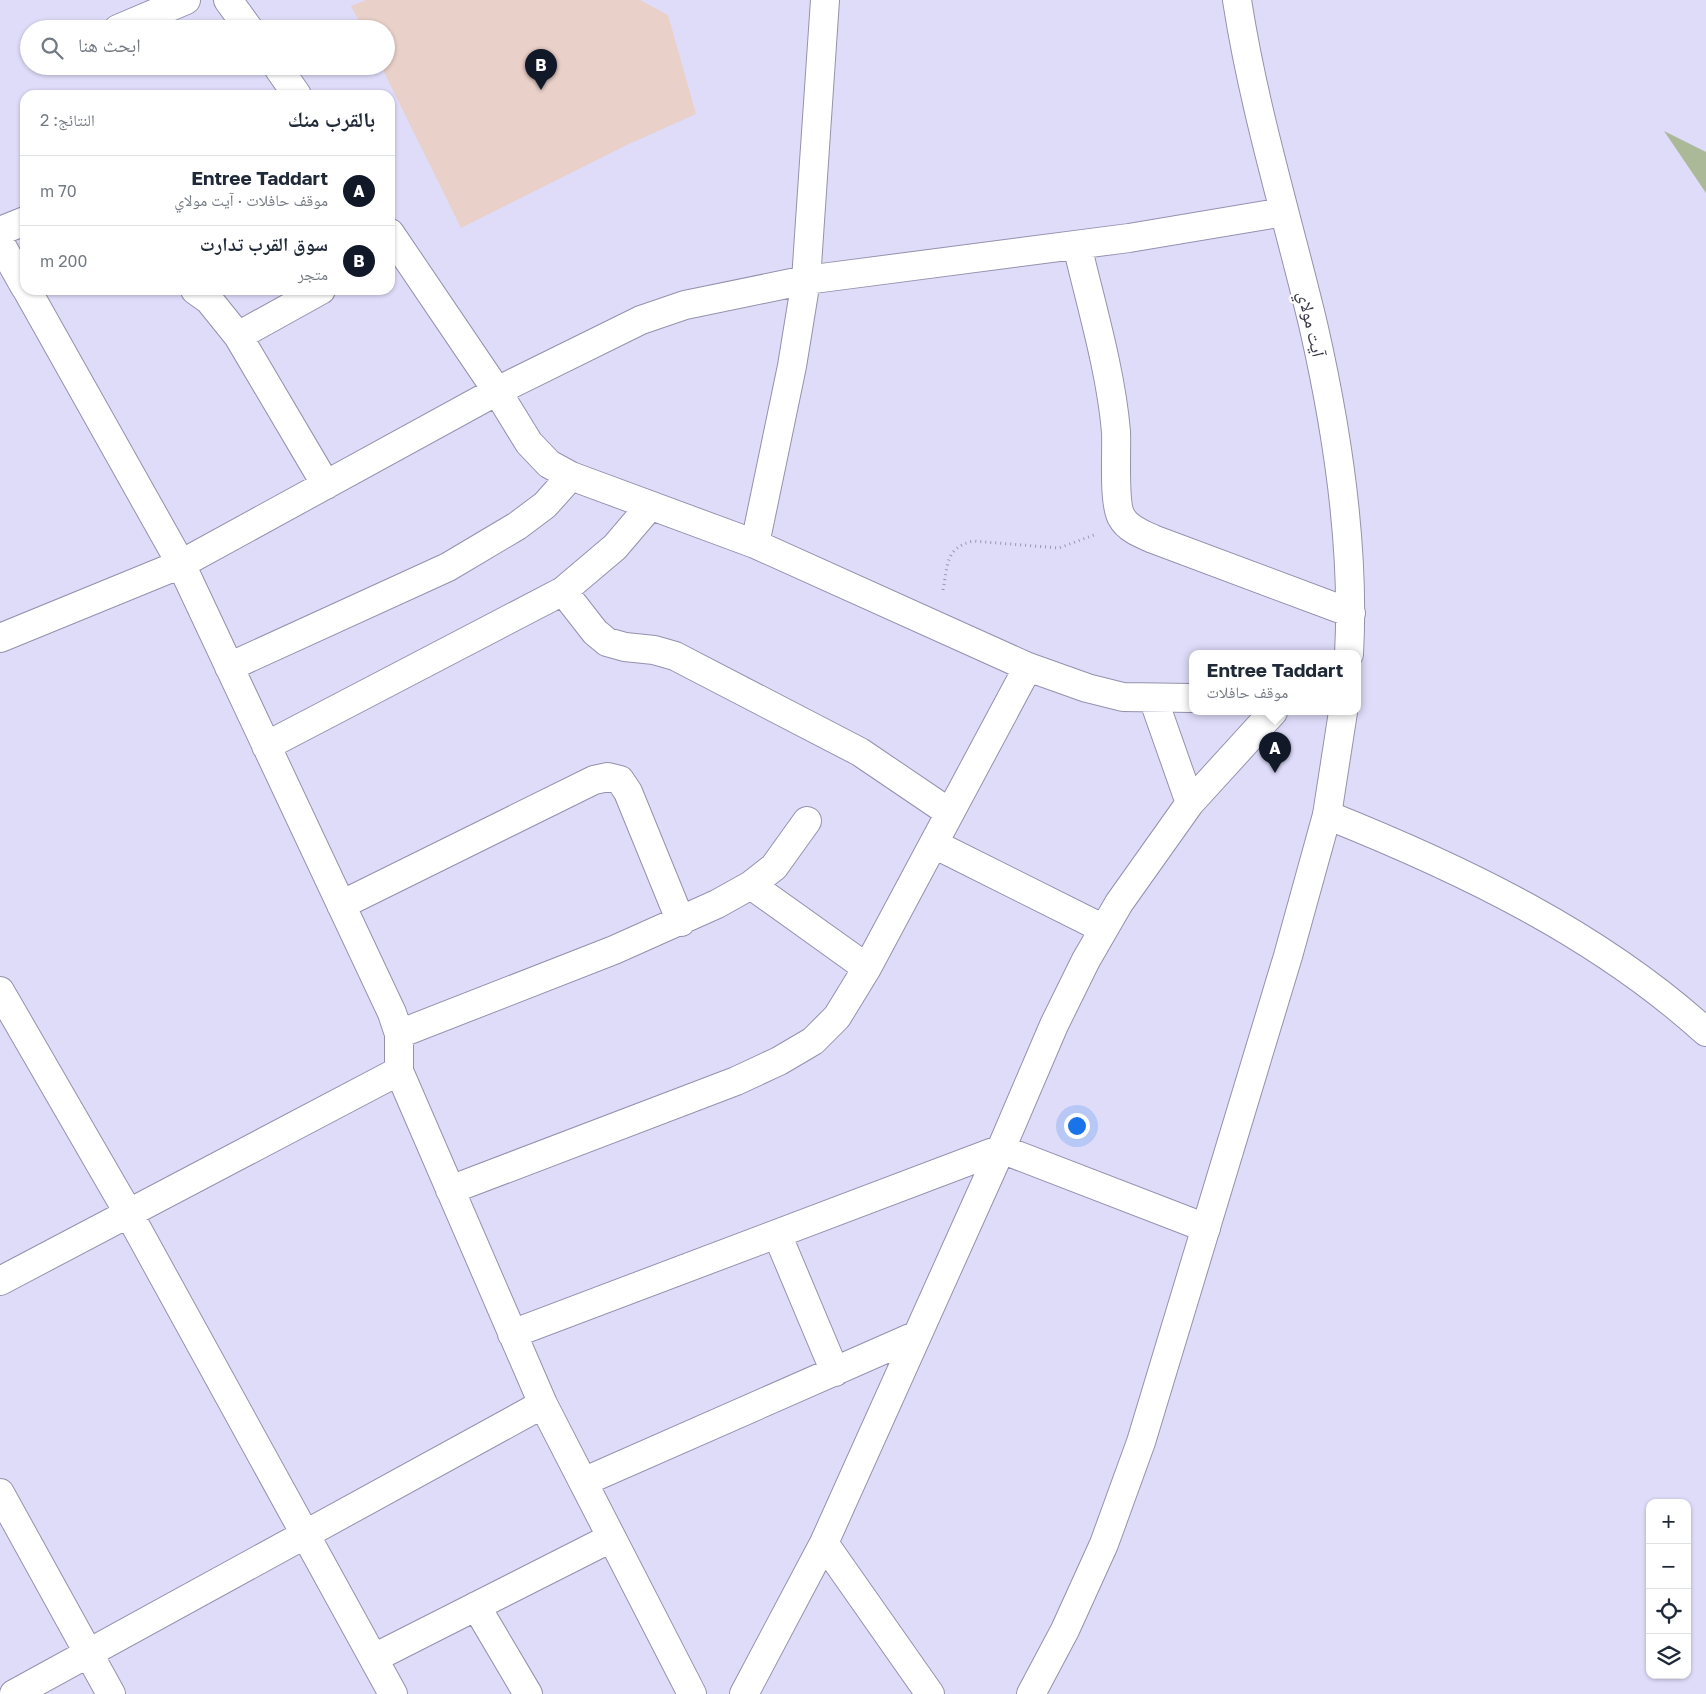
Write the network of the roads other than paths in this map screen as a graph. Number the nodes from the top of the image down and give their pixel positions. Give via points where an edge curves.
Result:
1 (186, 0) edge
2 (228, 0) edge
3 (825, 0) edge
4 (1237, 0) edge
5 (139, 20) edge
6 (242, 20) edge
7 (284, 75) edge
8 (294, 90) edge
9 (1284, 212) junction
10 (20, 222) edge
11 (0, 231) edge
12 (0, 243) edge
13 (1077, 245) junction
14 (395, 246) edge
15 (20, 278) edge
16 (806, 280) junction
17 (30, 295) edge
18 (202, 295) edge
19 (312, 295) edge
20 (238, 336) junction
21 (497, 391) junction
22 (571, 476) junction
23 (326, 485) junction
24 (650, 506) junction
25 (755, 544) junction
26 (181, 564) junction
27 (563, 591) junction
28 (1351, 612) junction
29 (0, 638) edge
30 (1349, 650) edge
31 (229, 667) junction
32 (1028, 667) junction
33 (1154, 698) junction
34 (1189, 698) edge
35 (1270, 715) edge
36 (1343, 715) edge
37 (266, 746) junction
38 (1190, 803) junction
39 (950, 813) junction
40 (1327, 816) junction
41 (807, 821) dead end
42 (934, 844) junction
43 (751, 885) junction
44 (341, 904) junction
45 (681, 922) junction
46 (1104, 929) junction
47 (867, 968) junction
48 (0, 991) edge
49 (1706, 1032) edge
50 (399, 1034) junction
51 (399, 1071) junction
52 (1001, 1149) junction
53 (450, 1190) junction
54 (129, 1214) junction
55 (1206, 1228) junction
56 (777, 1234) junction
57 (0, 1282) edge
58 (512, 1334) junction
59 (917, 1335) junction
60 (835, 1372) junction
61 (543, 1404) junction
62 (583, 1482) junction
63 (0, 1493) edge
64 (306, 1533) junction
65 (11, 1538) edge
66 (611, 1538) junction
67 (824, 1543) junction
68 (476, 1606) junction
69 (88, 1653) junction
70 (374, 1658) junction
71 (14, 1694) edge
72 (111, 1694) edge
73 (393, 1694) edge
74 (528, 1694) edge
75 (692, 1694) edge
76 (744, 1694) edge
77 (930, 1694) edge
78 (1031, 1694) edge

1 - 5 street
2 - 6 street
3 - 16 street
4 - 9 street, آيت مولاي via 1247,66
7 - 8 street
9 - 13 street
9 - 28 street, آيت مولاي via 1313,325 1334,429
10 - 11 street
12 - 15 street
13 - 16 street
13 - 28 street via 1114,415 1118,454 1117,505 1122,518 1133,530 1153,539
14 - 21 street
16 - 21 street via 686,305 641,320
16 - 25 street via 792,366
17 - 26 street
18 - 20 street
19 - 20 street
20 - 23 street
21 - 22 street via 529,443 549,464
21 - 23 street
22 - 24 street
22 - 31 street via 546,505 448,567
23 - 26 street
24 - 25 street
24 - 27 street via 615,547
25 - 32 street
26 - 29 street
26 - 31 street
27 - 37 street
27 - 39 street via 595,632 607,642 675,656 860,752
28 - 30 street, آيت مولاي
31 - 37 street
32 - 33 street via 1123,697
32 - 39 street
33 - 34 street
33 - 38 street
35 - 38 street
36 - 40 street
37 - 44 street
38 - 46 street
39 - 42 street
40 - 49 street via 1388,840 1539,914 1604,954 1688,1015
40 - 55 street
41 - 43 street via 774,867
42 - 46 street
42 - 47 street
43 - 45 street
43 - 47 street
44 - 45 street via 594,780 608,777 620,780 628,792
44 - 50 street
45 - 50 street
46 - 52 street via 1054,1025
47 - 53 street via 837,1016 813,1041 779,1061 736,1081
48 - 54 street
50 - 51 street
51 - 53 street
51 - 54 street
52 - 55 street
52 - 56 street
52 - 59 street
53 - 58 street
54 - 57 street
54 - 64 street
55 - 78 street via 1141,1442 1104,1544 1065,1630
56 - 58 street
56 - 60 street
58 - 61 street
59 - 60 street
59 - 67 street
60 - 62 street
61 - 62 street
61 - 64 street
62 - 66 street
63 - 65 street
64 - 69 street
64 - 70 street
65 - 69 street
66 - 68 street
66 - 75 street
67 - 76 street
67 - 77 street
68 - 70 street
68 - 74 street
69 - 71 street
69 - 72 street
70 - 73 street

